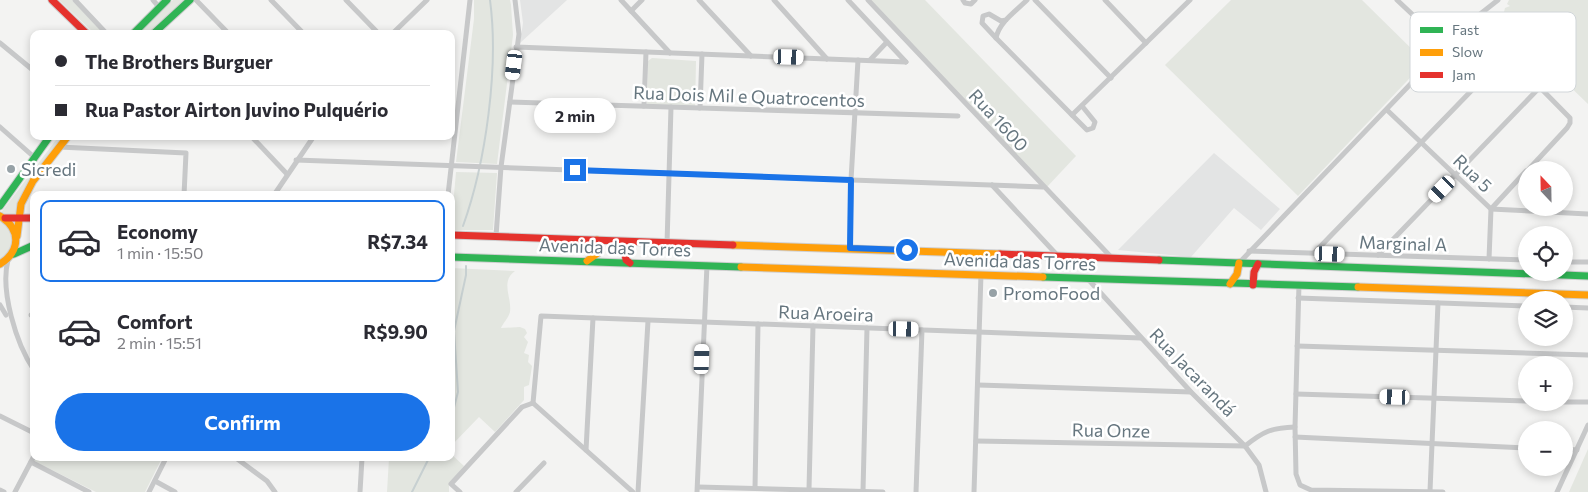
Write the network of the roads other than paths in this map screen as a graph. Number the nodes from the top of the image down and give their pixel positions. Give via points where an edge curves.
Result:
1 (52, 0) edge
2 (75, 0) edge
3 (152, 0) edge
4 (167, 0) edge
5 (190, 0) edge
6 (196, 0) edge
7 (271, 0) edge
8 (347, 0) edge
9 (427, 0) edge
10 (470, 0) edge
11 (515, 0) edge
12 (621, 0) edge
13 (642, 0) edge
14 (699, 0) edge
15 (774, 0) edge
16 (848, 0) edge
17 (868, 0) edge
18 (963, 0) edge
19 (976, 0) edge
20 (1027, 0) edge
21 (1036, 0) edge
22 (1105, 0) edge
23 (1178, 0) edge
24 (1190, 0) edge
25 (1397, 0) edge
26 (1498, 0) edge
27 (1184, 6) junction
28 (159, 7) junction
29 (631, 11) junction
30 (1410, 12) edge
31 (1483, 12) edge
32 (1006, 20) junction
33 (83, 30) edge
34 (103, 30) edge
35 (137, 30) edge
36 (157, 30) edge
37 (224, 30) edge
38 (300, 30) edge
39 (375, 30) edge
40 (396, 30) edge
41 (996, 38) junction
42 (0, 42) edge
43 (887, 42) junction
44 (1146, 43) junction
45 (516, 47) junction
46 (646, 52) junction
47 (670, 53) junction
48 (702, 54) junction
49 (751, 56) junction
50 (827, 59) junction
51 (858, 60) junction
52 (870, 60) junction
53 (30, 68) edge
54 (1111, 78) junction
55 (1410, 86) edge
56 (1469, 92) edge
57 (1535, 92) edge
58 (1545, 92) edge
59 (458, 100) joint
60 (510, 102) junction
61 (644, 106) junction
62 (1082, 106) junction
63 (671, 107) junction
64 (700, 108) junction
65 (1387, 110) junction
66 (855, 113) junction
67 (1072, 115) junction
68 (958, 116) dead end
69 (0, 127) edge
70 (455, 128) edge
71 (47, 140) edge
72 (65, 140) edge
73 (255, 140) edge
74 (311, 140) edge
75 (454, 140) edge
76 (1421, 141) junction
77 (59, 147) junction
78 (34, 157) junction
79 (296, 160) junction
80 (1536, 161) edge
81 (451, 166) junction
82 (501, 167) junction
83 (668, 173) junction
84 (287, 174) junction
85 (1455, 176) junction
86 (851, 180) junction
87 (1518, 180) edge
88 (992, 185) junction
89 (1043, 187) junction
90 (184, 191) edge
91 (276, 191) edge
92 (448, 191) edge
93 (0, 206) edge
94 (1491, 209) junction
95 (1588, 214) edge
96 (2, 217) edge
97 (19, 218) junction
98 (30, 218) edge
99 (455, 235) edge
100 (17, 236) junction
101 (496, 236) junction
102 (597, 240) junction
103 (632, 242) junction
104 (667, 244) junction
105 (30, 247) edge
106 (850, 248) junction
107 (1249, 251) junction
108 (1314, 253) junction
109 (1378, 255) junction
110 (11, 256) junction
111 (1058, 256) junction
112 (455, 257) edge
113 (1111, 257) junction
114 (1489, 259) junction
115 (1518, 260) edge
116 (587, 261) junction
117 (1573, 262) edge
118 (1588, 262) edge
119 (630, 263) junction
120 (1239, 263) junction
121 (0, 264) edge
122 (1258, 264) junction
123 (707, 265) junction
124 (981, 274) junction
125 (1588, 276) edge
126 (1086, 278) junction
127 (1230, 284) junction
128 (1253, 284) junction
129 (1299, 284) junction
130 (1588, 295) edge
131 (1298, 298) junction
132 (1438, 303) junction
133 (0, 305) edge
134 (1518, 306) edge
135 (1573, 307) edge
136 (1588, 308) edge
137 (593, 318) junction
138 (9, 319) junction
139 (648, 321) junction
140 (704, 322) junction
141 (758, 324) junction
142 (813, 326) junction
143 (868, 328) junction
144 (922, 330) junction
145 (978, 331) junction
146 (1141, 338) junction
147 (1297, 346) junction
148 (1436, 350) junction
149 (1588, 355) edge
150 (30, 363) edge
151 (978, 386) junction
152 (1191, 392) junction
153 (1296, 394) junction
154 (1434, 398) junction
155 (1518, 401) edge
156 (1573, 402) edge
157 (1588, 402) edge
158 (534, 403) junction
159 (0, 416) edge
160 (1588, 425) edge
161 (1295, 427) junction
162 (30, 431) edge
163 (1295, 437) junction
164 (976, 441) junction
165 (1432, 445) junction
166 (1246, 446) junction
167 (1518, 448) edge
168 (586, 450) junction
169 (1573, 450) edge
170 (1577, 450) junction
171 (165, 461) edge
172 (240, 461) edge
173 (362, 461) edge
174 (31, 462) joint
175 (544, 463) dead end
176 (155, 481) junction
177 (755, 488) junction
178 (809, 489) junction
179 (0, 490) edge
180 (697, 490) edge
181 (863, 491) junction
182 (1430, 491) edge
183 (4, 492) edge
184 (15, 492) edge
185 (89, 492) edge
186 (149, 492) edge
187 (175, 492) edge
188 (275, 492) edge
189 (360, 492) edge
190 (460, 492) edge
191 (516, 492) edge
192 (633, 492) edge
193 (638, 492) edge
194 (883, 492) edge
195 (916, 492) edge
196 (974, 492) edge
197 (1266, 492) edge
198 (1443, 492) edge
199 (1557, 492) edge

1 - 33 main road
2 - 34 street
3 - 28 street
4 - 28 main road
5 - 36 main road
6 - 37 street
7 - 38 street
8 - 39 street
9 - 40 street
10 - 59 street
11 - 45 street via 519,34
12 - 29 street
13 - 29 street
14 - 49 street
15 - 50 street
16 - 43 street
17 - 89 street, Rua 1600
18 - 19 street via 971,4
20 - 32 street
21 - 54 street
22 - 44 street
23 - 27 street
24 - 27 street
25 - 30 street
26 - 31 street
27 - 44 street
28 - 35 main road
29 - 47 street
32 - 41 street via 999,27
32 - 41 street via 998,20 989,14 983,16 982,23
41 - 67 street
42 - 53 street
43 - 52 street
43 - 52 street via 906,62
44 - 54 street
45 - 46 street
45 - 60 street
46 - 47 street
46 - 61 street
47 - 48 street
48 - 49 street
48 - 64 street
49 - 50 street
50 - 51 street
51 - 52 street
51 - 66 street
54 - 62 street
55 - 65 street
56 - 76 street
57 - 85 street
58 - 80 street via 1570,118 1570,123
59 - 70 street
60 - 61 street, Rua Dois Mil e Quatrocentos
60 - 82 street
61 - 63 street, Rua Dois Mil e Quatrocentos
62 - 67 street
62 - 67 street via 1095,122 1093,128 1087,130
63 - 64 street, Rua Dois Mil e Quatrocentos
63 - 83 street
64 - 66 street, Rua Dois Mil e Quatrocentos
65 - 76 street, Rua 5
65 - 107 street
66 - 68 street, Rua Dois Mil e Quatrocentos
66 - 86 street
69 - 78 street
71 - 78 main road
72 - 77 main road
73 - 84 street
74 - 79 street
75 - 81 street
76 - 85 street, Rua 5
76 - 108 street
77 - 90 street via 186,153
77 - 97 main road via 33,181 21,204
78 - 93 main road
79 - 81 street
79 - 84 street
81 - 82 street
81 - 92 street
82 - 83 street
82 - 101 street
83 - 86 street
83 - 104 street
84 - 91 street
85 - 94 street, Rua 5
85 - 109 street
86 - 88 street
86 - 106 street
87 - 94 street
88 - 89 street
88 - 111 street
89 - 113 street, Rua 1600
94 - 95 street, Rua 5
94 - 114 street
96 - 97 main road
96 - 100 main road via 11,223
97 - 98 main road
97 - 100 main road
99 - 101 main road, Avenida das Torres
100 - 110 main road
101 - 102 main road, Avenida das Torres
102 - 103 main road, Avenida das Torres
102 - 116 main road via 598,253
103 - 104 main road, Avenida das Torres
103 - 119 main road via 625,254
104 - 106 main road, Avenida das Torres
105 - 110 main road
106 - 111 main road, Avenida das Torres
107 - 108 street, Marginal A
107 - 120 street
108 - 109 street, Marginal A
109 - 114 street, Marginal A
110 - 121 main road
110 - 138 street via 1,277
111 - 113 main road, Avenida das Torres
112 - 116 main road, Avenida das Torres
113 - 120 main road, Avenida das Torres
114 - 115 street, Marginal A
116 - 119 main road, Avenida das Torres
117 - 118 street
119 - 123 main road, Avenida das Torres
120 - 122 main road, Avenida das Torres
120 - 127 main road
122 - 125 main road, Avenida das Torres
122 - 128 main road
123 - 124 main road, Avenida das Torres
123 - 140 street
124 - 126 main road, Avenida das Torres
124 - 145 street
126 - 127 main road, Avenida das Torres
126 - 146 street, Rua Jacarandá
127 - 128 main road, Avenida das Torres
128 - 129 main road, Avenida das Torres
129 - 130 main road, Avenida das Torres
129 - 131 street
131 - 132 street
131 - 147 street
132 - 134 street
132 - 148 street
133 - 138 street
135 - 136 street
137 - 139 street, Rua Aroeira
137 - 158 street, Rua Aroeira via 541,316
137 - 168 street
138 - 150 street
139 - 140 street, Rua Aroeira
139 - 193 street
140 - 141 street, Rua Aroeira
140 - 180 street
141 - 142 street, Rua Aroeira
141 - 177 street
142 - 143 street, Rua Aroeira
142 - 178 street
143 - 144 street, Rua Aroeira
143 - 181 street
144 - 145 street, Rua Aroeira
144 - 195 street
145 - 146 street, Rua Aroeira
145 - 151 street
146 - 152 street, Rua Jacarandá
147 - 148 street
147 - 153 street
148 - 149 street
148 - 154 street
151 - 152 street
151 - 164 street
152 - 166 street, Rua Jacarandá
153 - 154 street
153 - 161 street
154 - 155 street
154 - 165 street
156 - 157 street
158 - 168 street
158 - 190 street via 522,407 451,484
159 - 162 street
160 - 170 street
161 - 163 street
161 - 166 street via 1265,431
163 - 165 street
163 - 182 street via 1296,474 1300,485 1311,490
164 - 166 street, Rua Onze
164 - 196 street
165 - 167 street
165 - 182 street
166 - 197 street, Rua Jacarandá via 1259,465
168 - 192 street
169 - 170 street
170 - 199 street
171 - 176 street
172 - 188 street via 267,480
173 - 189 street
174 - 184 street
174 - 185 street
175 - 191 street
176 - 186 street
176 - 187 street
177 - 178 street
177 - 180 street
178 - 181 street
179 - 183 street
181 - 194 street
182 - 198 street

